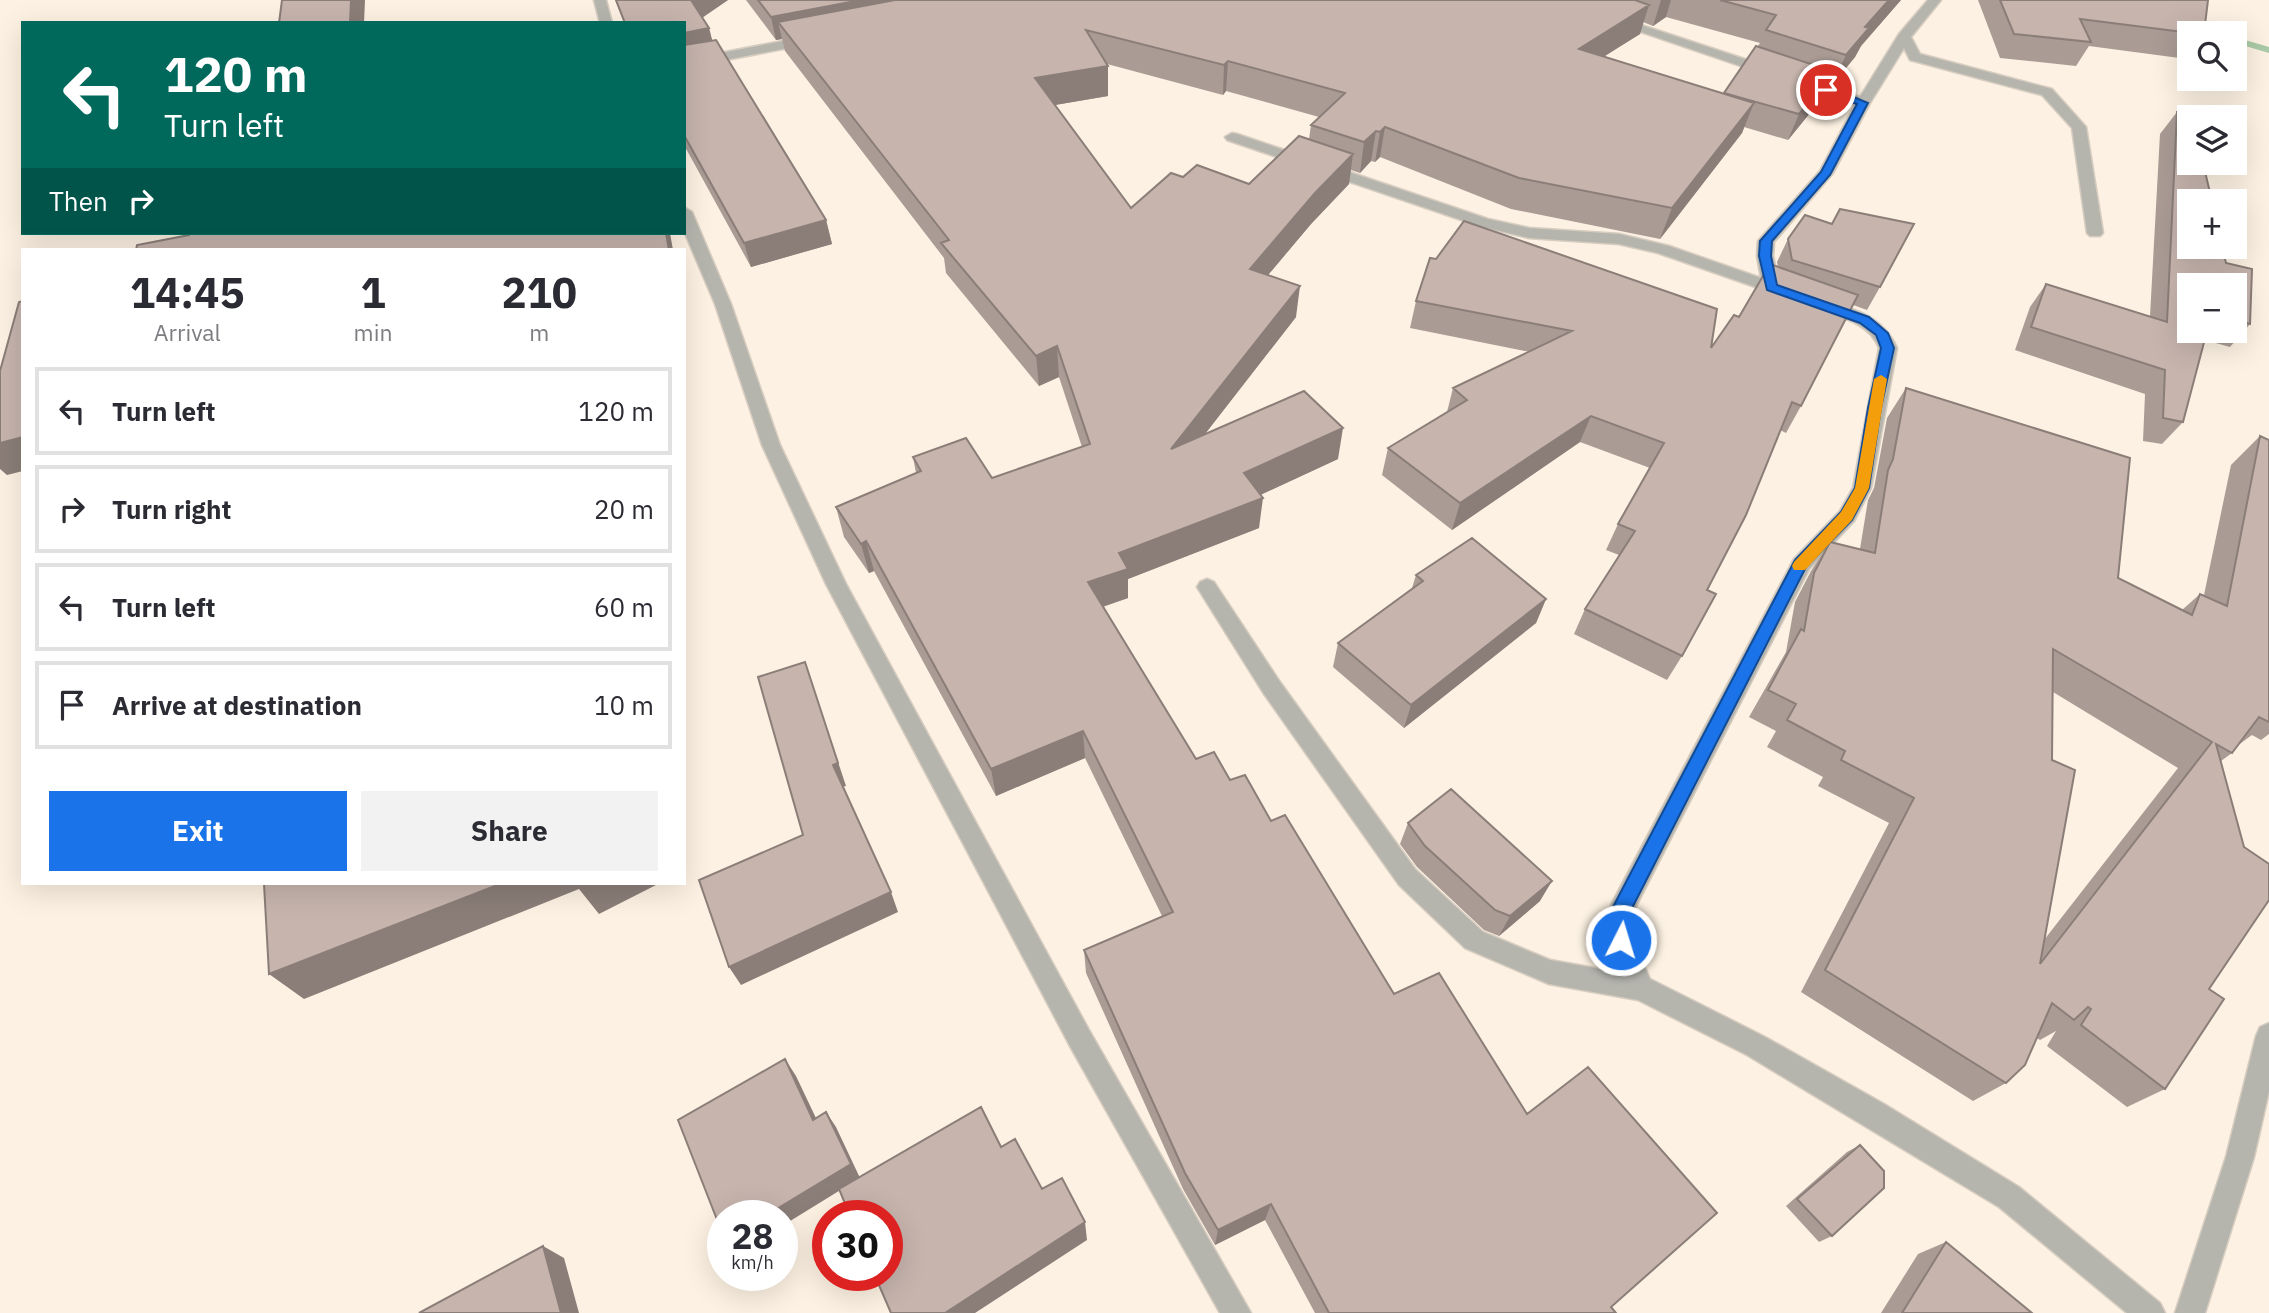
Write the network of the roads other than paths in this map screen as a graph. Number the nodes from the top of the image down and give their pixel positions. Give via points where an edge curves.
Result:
1 (600, 0) edge
2 (1935, 0) edge
3 (1605, 17) edge
4 (605, 21) edge
5 (824, 37) edge
6 (1904, 37) junction
7 (686, 64) edge
8 (1863, 103) junction
9 (1232, 137) dead end
10 (686, 217) edge
11 (2095, 233) dead end
12 (1771, 287) junction
13 (1207, 587) dead end
14 (1641, 988) junction
15 (2269, 1036) edge
16 (1236, 1313) edge
17 (2150, 1313) edge
18 (2190, 1313) edge

1 - 4 street
2 - 6 street
3 - 8 street
5 - 7 street
6 - 8 street
6 - 11 street via 1915,57 2047,92 2079,127
8 - 12 street via 1826,173 1766,241
9 - 12 street via 1484,223 1529,233 1619,239
10 - 16 street via 723,304 771,445 836,584 1080,1039
12 - 14 street via 1864,320 1882,333 1888,348 1862,488 1846,516 1801,564 1620,911 1621,940
13 - 14 street via 1272,688 1407,877 1474,940 1549,972
14 - 17 street via 1756,1046 2009,1197
15 - 18 street via 2240,1157

